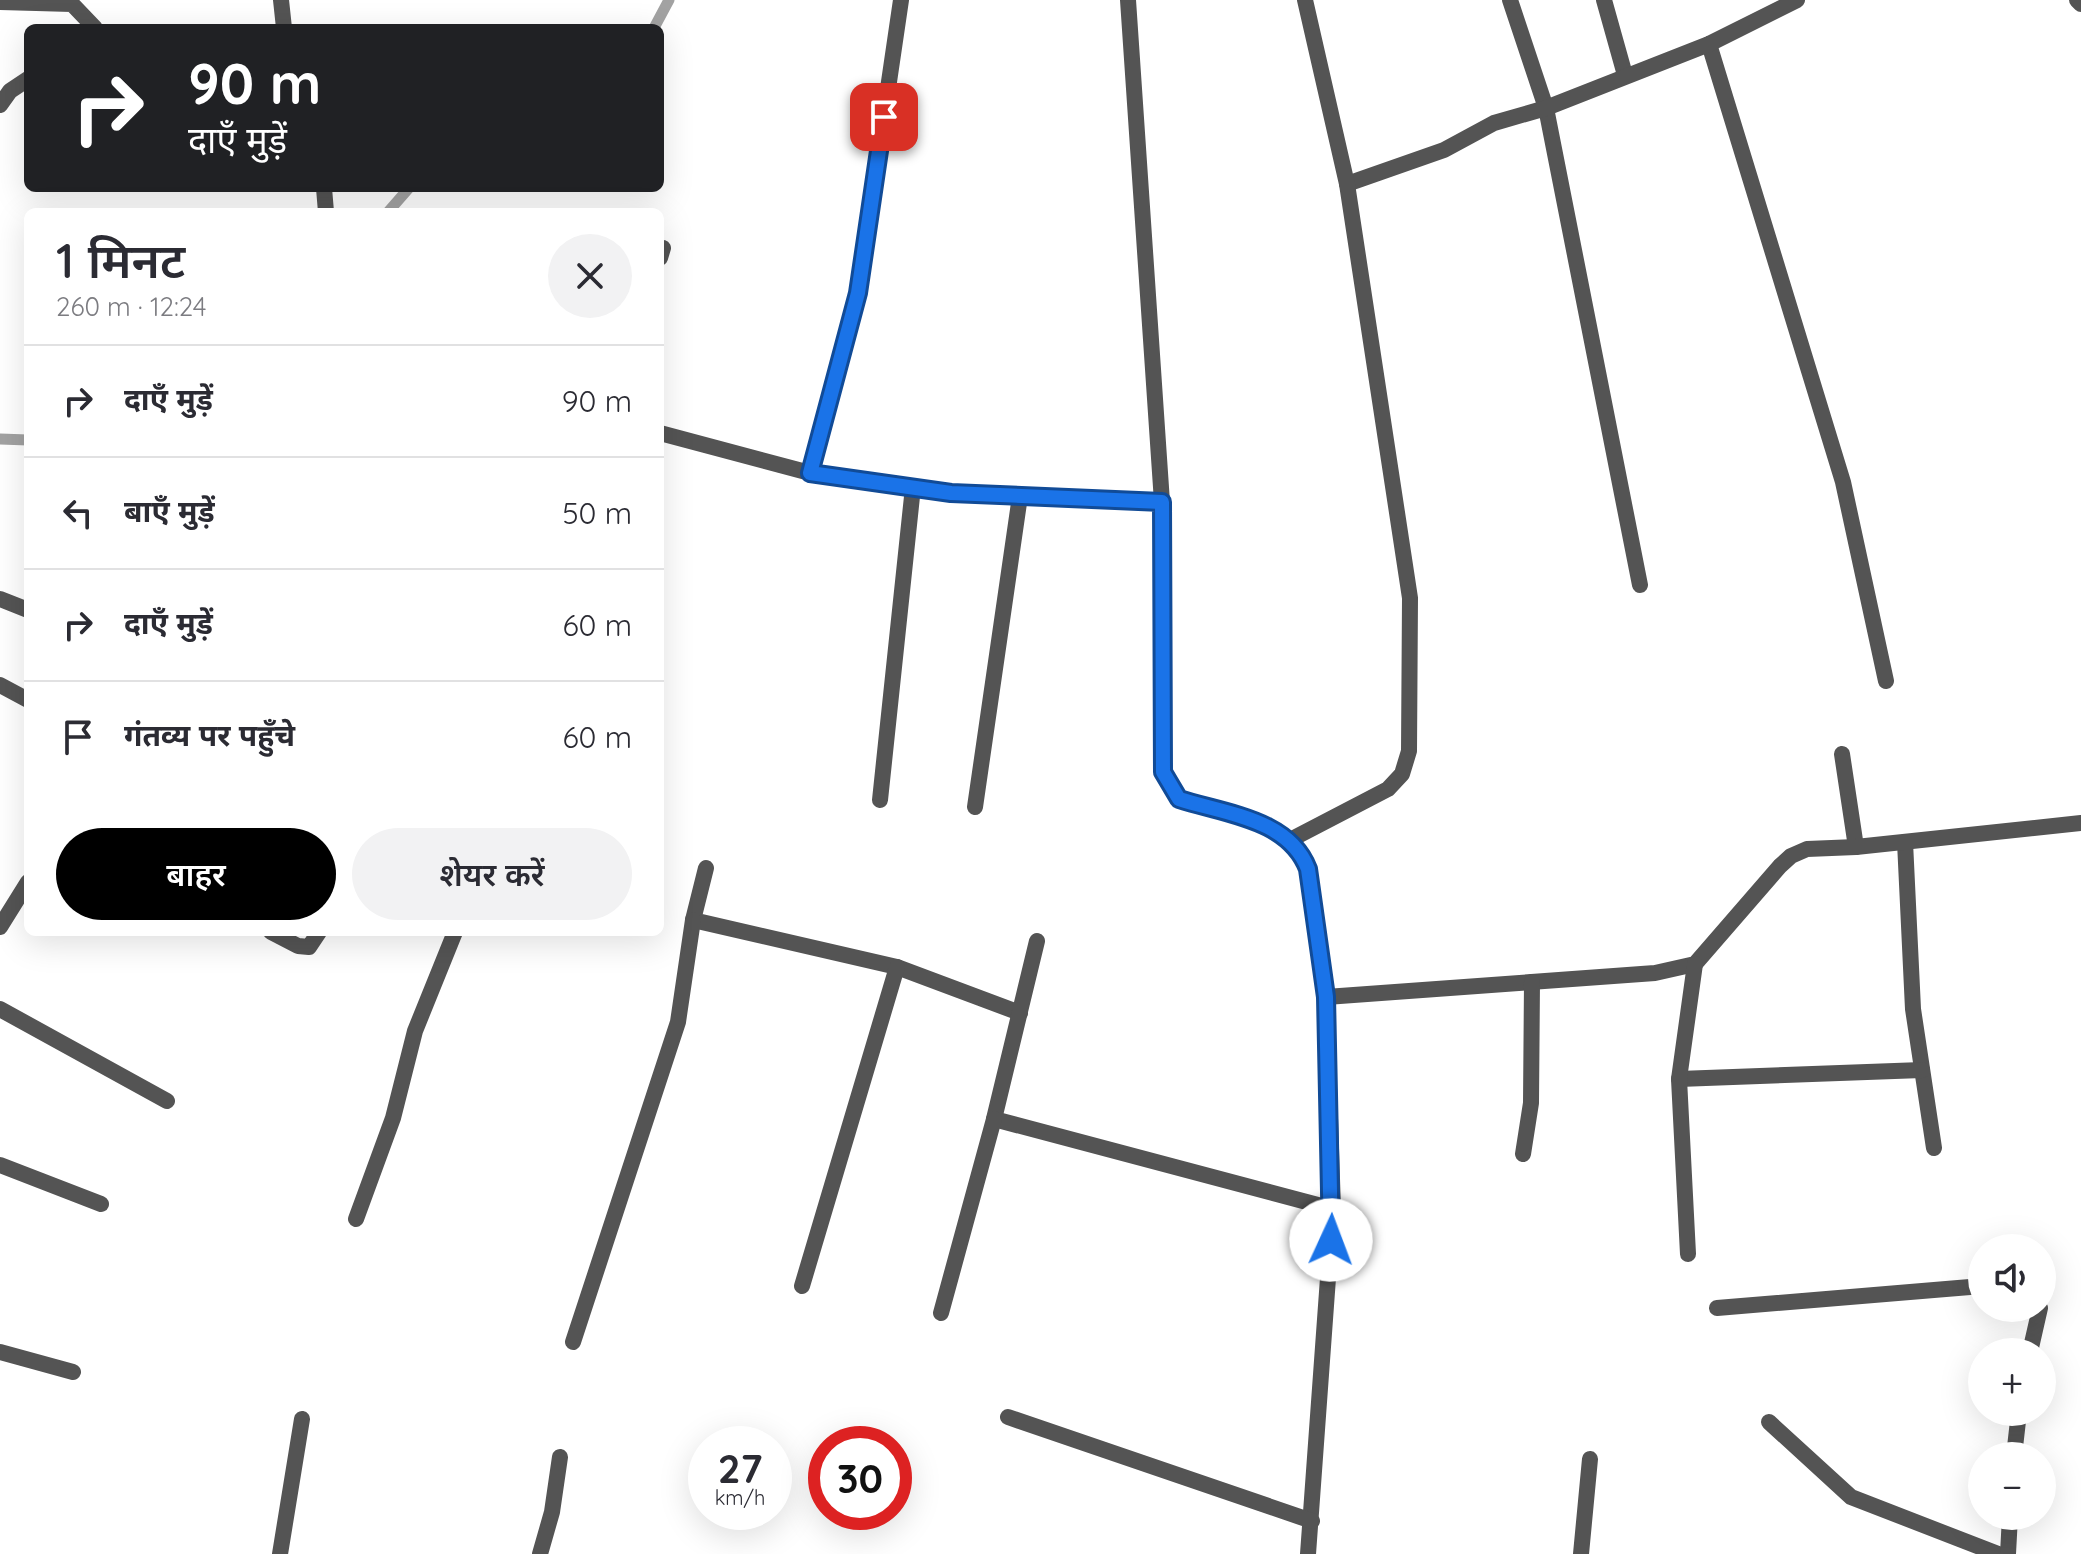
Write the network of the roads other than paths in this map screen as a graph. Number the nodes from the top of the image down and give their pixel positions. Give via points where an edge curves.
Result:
1 (281, 0) edge
2 (901, 0) edge
3 (1128, 0) edge
4 (1305, 0) edge
5 (1510, 0) edge
6 (1604, 0) edge
7 (1793, 1) edge
8 (0, 2) edge
9 (91, 24) edge
10 (284, 24) edge
11 (1709, 44) junction
12 (1625, 75) junction
13 (24, 82) edge
14 (0, 105) edge
15 (1546, 108) junction
16 (1347, 184) junction
17 (664, 434) edge
18 (810, 473) junction
19 (913, 487) junction
20 (1020, 496) junction
21 (1162, 502) junction
22 (1640, 585) dead end
23 (0, 599) edge
24 (24, 608) edge
25 (1886, 681) dead end
26 (0, 685) edge
27 (24, 698) edge
28 (1842, 754) dead end
29 (880, 800) dead end
30 (975, 807) dead end
31 (2080, 821) edge
32 (1290, 840) junction
33 (1905, 842) junction
34 (1856, 847) junction
35 (706, 868) dead end
36 (24, 886) edge
37 (6, 904) edge
38 (693, 920) junction
39 (0, 927) edge
40 (279, 936) edge
41 (316, 936) edge
42 (453, 936) edge
43 (1037, 941) dead end
44 (1695, 964) junction
45 (897, 967) junction
46 (1532, 982) junction
47 (1326, 997) junction
48 (0, 1009) edge
49 (1020, 1013) junction
50 (1922, 1070) junction
51 (1679, 1079) junction
52 (167, 1101) dead end
53 (994, 1119) junction
54 (1934, 1148) dead end
55 (1523, 1154) dead end
56 (0, 1165) edge
57 (101, 1204) dead end
58 (1333, 1209) junction
59 (356, 1219) dead end
60 (1688, 1254) dead end
61 (802, 1286) dead end
62 (1968, 1287) edge
63 (1717, 1308) dead end
64 (941, 1313) dead end
65 (573, 1342) dead end
66 (0, 1352) edge
67 (73, 1372) dead end
68 (1008, 1417) dead end
69 (302, 1419) dead end
70 (1769, 1422) dead end
71 (560, 1457) dead end
72 (1590, 1459) dead end
73 (1312, 1521) junction
74 (2009, 1530) edge
75 (280, 1554) edge
76 (540, 1554) edge
77 (1308, 1554) edge
78 (1581, 1554) edge
79 (1998, 1554) edge
80 (2008, 1554) edge

1 - 10 street
2 - 18 street via 858,293
3 - 21 street
4 - 16 street
5 - 15 street
6 - 12 street
7 - 11 street
8 - 9 street via 72,4
11 - 12 street
11 - 25 street via 1843,482
12 - 15 street
13 - 14 street
15 - 16 street via 1494,123 1444,150
15 - 22 street
16 - 32 street via 1410,598 1409,751 1402,774 1388,789
17 - 18 street
18 - 19 street
19 - 20 street
19 - 29 street
20 - 21 street
20 - 30 street
21 - 32 street via 1163,772 1179,799 1276,829
23 - 24 street
26 - 27 street
28 - 34 street
31 - 33 street
32 - 47 street via 1308,869
33 - 34 street
33 - 50 street via 1913,1009
34 - 44 street via 1807,849 1791,856
35 - 38 street
36 - 37 street
37 - 39 street
38 - 45 street
38 - 65 street via 678,1022
40 - 41 street via 309,947
42 - 59 street via 415,1031 393,1118
43 - 49 street
44 - 46 street via 1655,973
44 - 51 street
45 - 49 street
45 - 61 street
46 - 47 street
46 - 55 street via 1531,1103
47 - 58 street
48 - 52 street
49 - 53 street
50 - 51 street
50 - 54 street
51 - 60 street
53 - 58 street
53 - 64 street
56 - 57 street
58 - 73 street
62 - 63 street
66 - 67 street
68 - 73 street
69 - 75 street
70 - 79 street via 1851,1497
71 - 76 street
72 - 78 street
73 - 77 street
74 - 80 street

